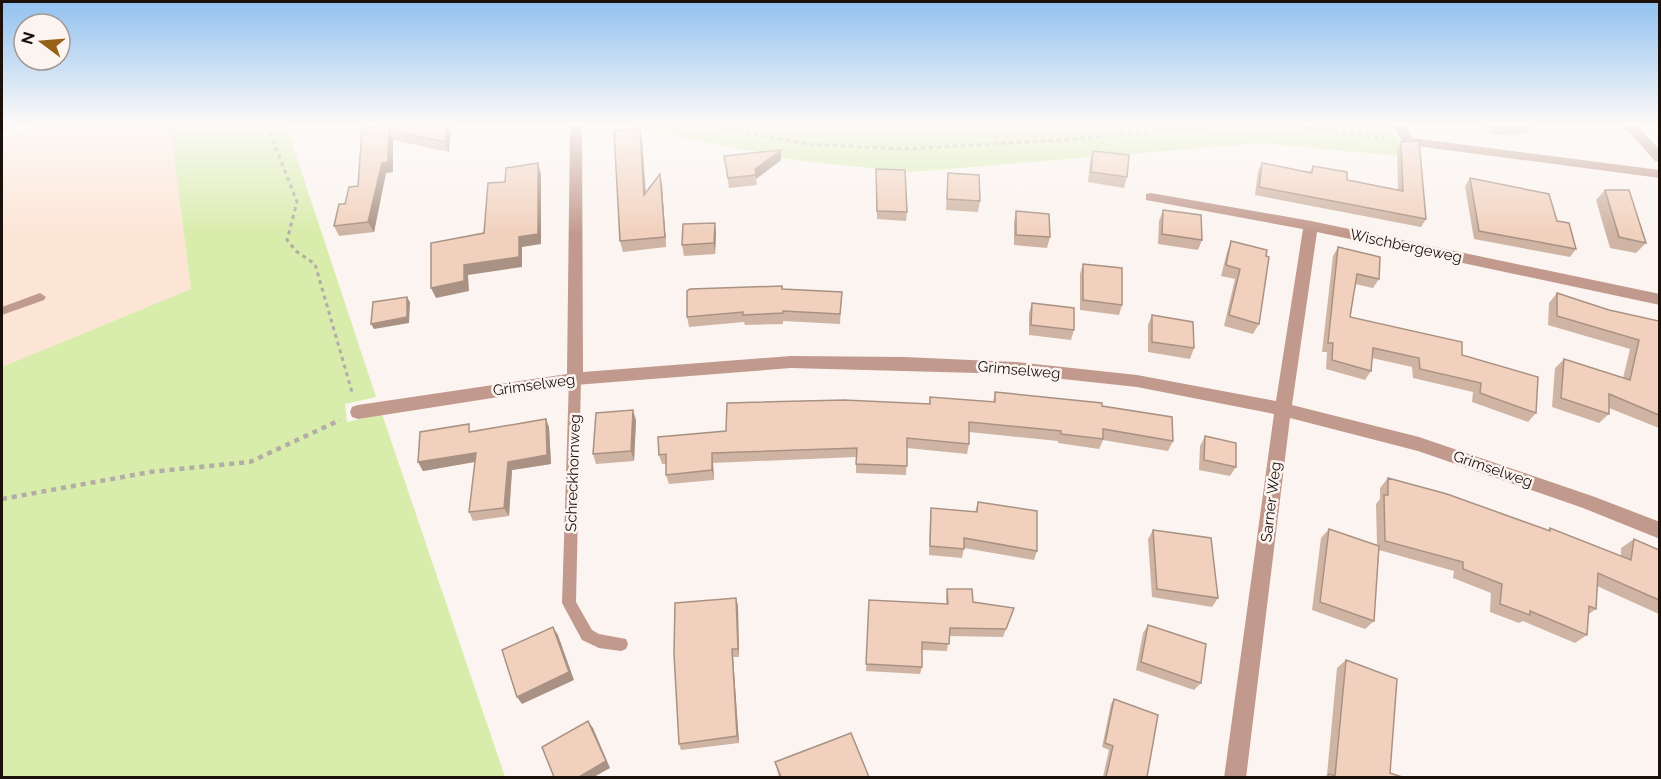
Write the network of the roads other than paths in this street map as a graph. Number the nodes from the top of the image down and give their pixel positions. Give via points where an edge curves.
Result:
1 (576, 161) edge
2 (1563, 161) edge
3 (1659, 174) edge
4 (1151, 197) dead end
5 (1311, 226) junction
6 (40, 297) dead end
7 (1659, 300) edge
8 (2, 311) edge
9 (575, 379) junction
10 (1283, 409) junction
11 (358, 412) road end
12 (1659, 531) edge
13 (621, 645) dead end
14 (1235, 777) edge

1 - 9 street, Schreckhornweg
2 - 3 street
4 - 5 street, Wischbergeweg
5 - 7 street, Wischbergeweg
5 - 10 street, Sarner Weg
6 - 8 lane
9 - 10 street, Grimselweg via 791,362 904,363 1016,368 1137,381
9 - 11 street, Grimselweg
9 - 13 lane, Schreckhornweg via 569,603 584,633 594,642
10 - 12 street, Grimselweg via 1419,444 1589,502
10 - 14 street, Sarner Weg

